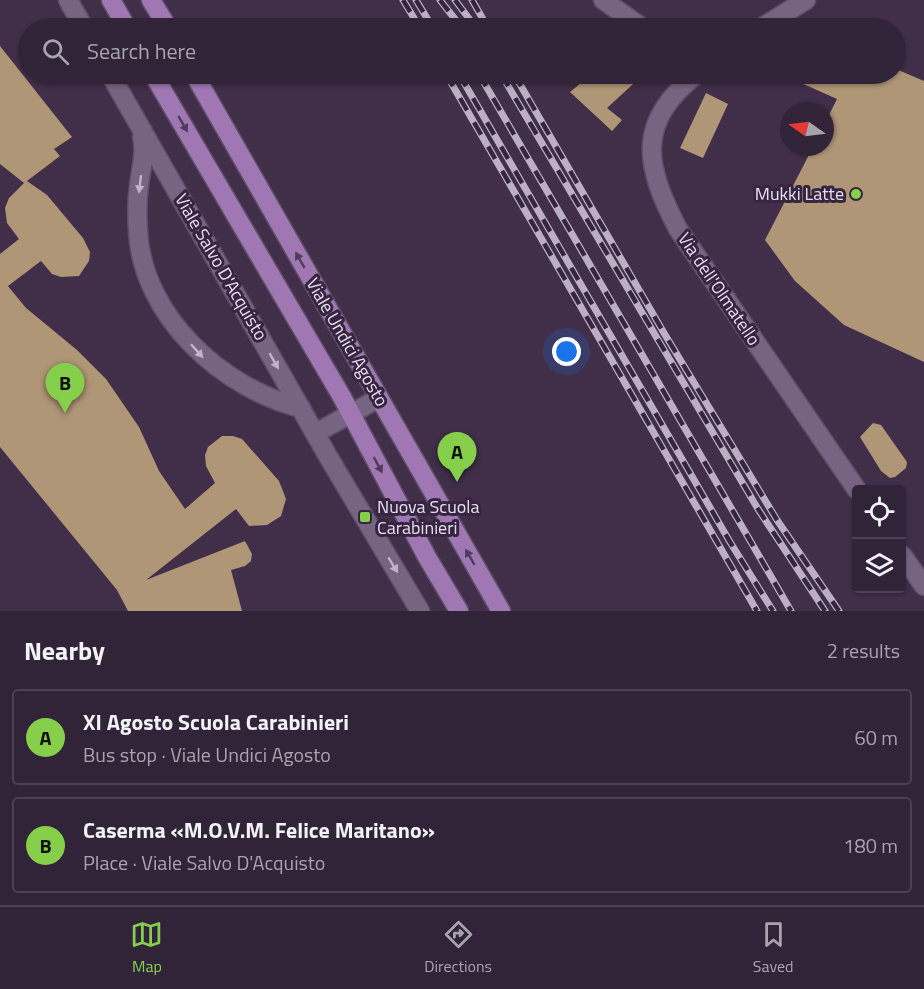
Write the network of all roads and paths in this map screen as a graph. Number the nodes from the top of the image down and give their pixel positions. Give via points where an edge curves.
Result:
1 (68, 0) edge
2 (111, 0) edge
3 (152, 0) edge
4 (603, 0) edge
5 (806, 0) edge
6 (78, 18) edge
7 (121, 18) edge
8 (162, 18) edge
9 (629, 18) edge
10 (778, 18) edge
11 (116, 84) edge
12 (159, 84) edge
13 (200, 84) edge
14 (683, 84) edge
15 (141, 126) junction
16 (378, 398) junction
17 (301, 408) junction
18 (351, 413) junction
19 (316, 433) junction
20 (854, 485) edge
21 (906, 561) edge
22 (924, 586) edge
23 (420, 611) edge
24 (459, 611) edge
25 (501, 611) edge

1 - 6 street
2 - 7 main road
3 - 8 main road
4 - 9 street
5 - 10 street
11 - 15 street, Viale Salvo D'Acquisto
12 -> 18 main road, Viale Undici Agosto
16 -> 13 main road, Viale Undici Agosto
14 - 20 street, Via dell'Olmatello via 668,99 655,129 653,169 664,201 698,259
15 -> 17 street, Viale Salvo D'Acquisto
15 -> 17 street, Viale Salvo D'Acquisto via 144,157 138,234 144,261 163,304 187,339 220,371 271,398
16 - 18 street
25 -> 16 main road, Viale Undici Agosto
17 - 19 street, Viale Salvo D'Acquisto
18 - 19 street
18 -> 24 main road, Viale Undici Agosto
19 -> 23 street, Viale Salvo D'Acquisto
21 - 22 street

